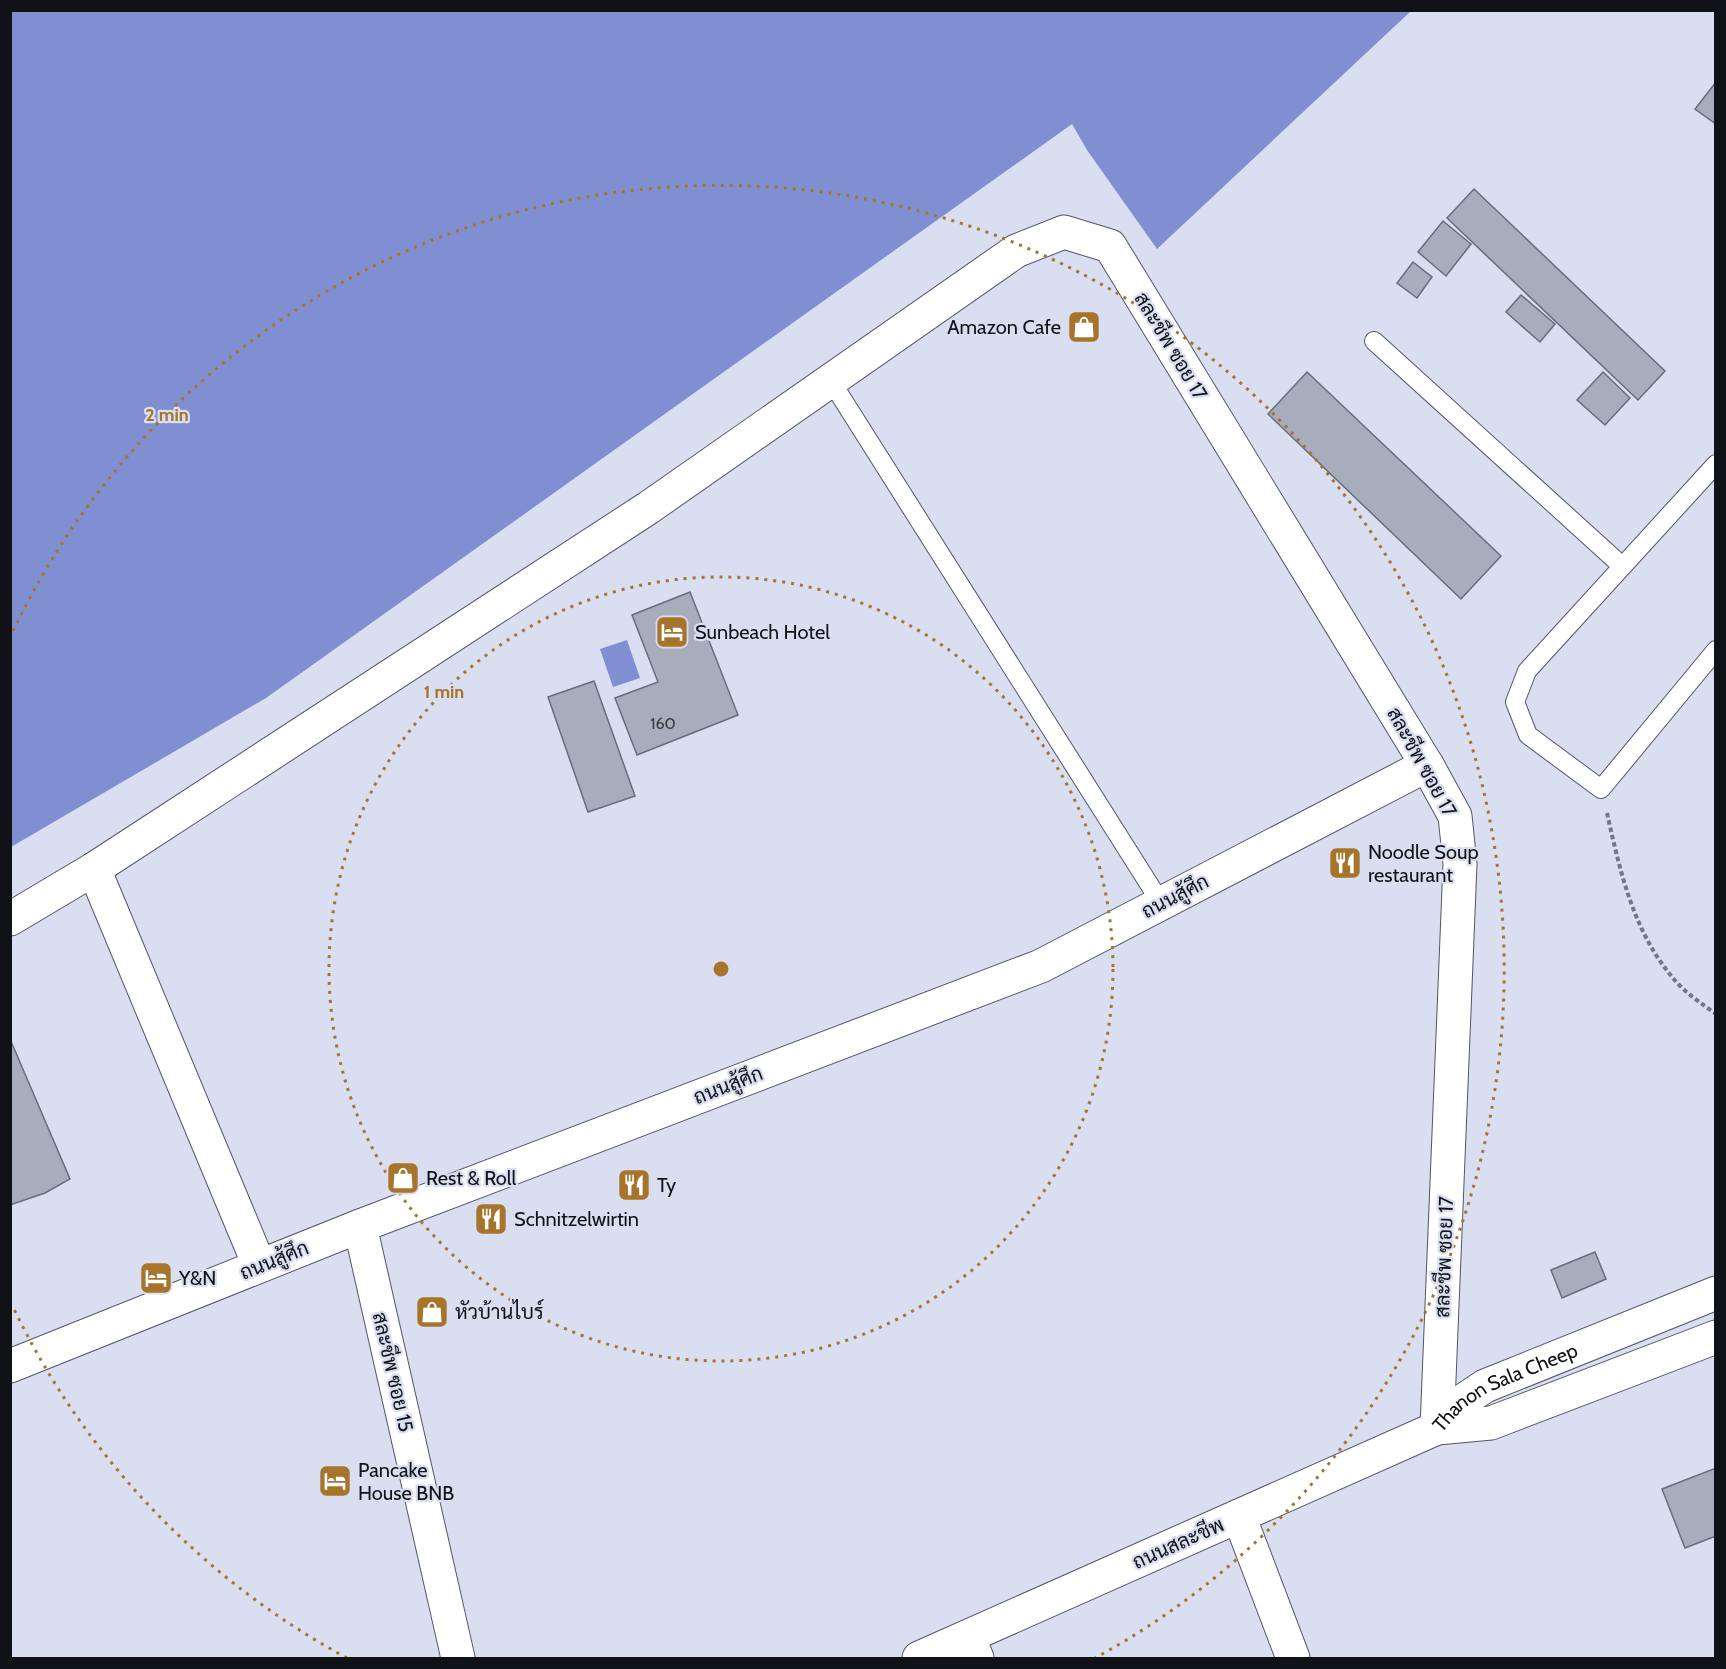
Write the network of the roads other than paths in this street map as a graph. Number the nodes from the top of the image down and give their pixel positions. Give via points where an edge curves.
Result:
1 (1374, 341) dead end
2 (831, 381) junction
3 (1716, 464) edge
4 (1622, 566) junction
5 (1716, 650) edge
6 (1709, 671) edge
7 (1427, 765) junction
8 (94, 869) junction
9 (1161, 903) junction
10 (10, 919) edge
11 (360, 1226) junction
12 (259, 1265) junction
13 (1716, 1293) edge
14 (1716, 1337) edge
15 (10, 1366) edge
16 (1437, 1428) junction
17 (1239, 1516) junction
18 (972, 1648) edge
19 (458, 1659) edge
20 (919, 1659) edge
21 (1293, 1659) edge

1 - 4 lane
2 - 7 street, สละชีพ ซอย 17 via 1016,251 1064,232 1110,246
2 - 8 street via 648,508
2 - 9 lane
3 - 4 lane
4 - 6 lane via 1527,671 1515,702 1528,735 1601,789
5 - 6 lane
7 - 9 street, ถนนสู้ศึก
7 - 16 street, สละชีพ ซอย 17 via 1455,816 1460,864
8 - 10 street
8 - 12 street
9 - 11 street, ถนนสู้ศึก via 1041,966
11 - 12 street, ถนนสู้ศึก
11 - 19 street, สละชีพ ซอย 15
12 - 15 street, ถนนสู้ศึก
13 - 16 street, Thanon Sala Cheep via 1485,1386 1458,1404
14 - 16 street, Thanon Sala Cheep via 1491,1424
16 - 17 street, ถนนสละชีพ
17 - 18 street, ถนนสละชีพ
17 - 21 street
18 - 20 street, ถนนสละชีพ

